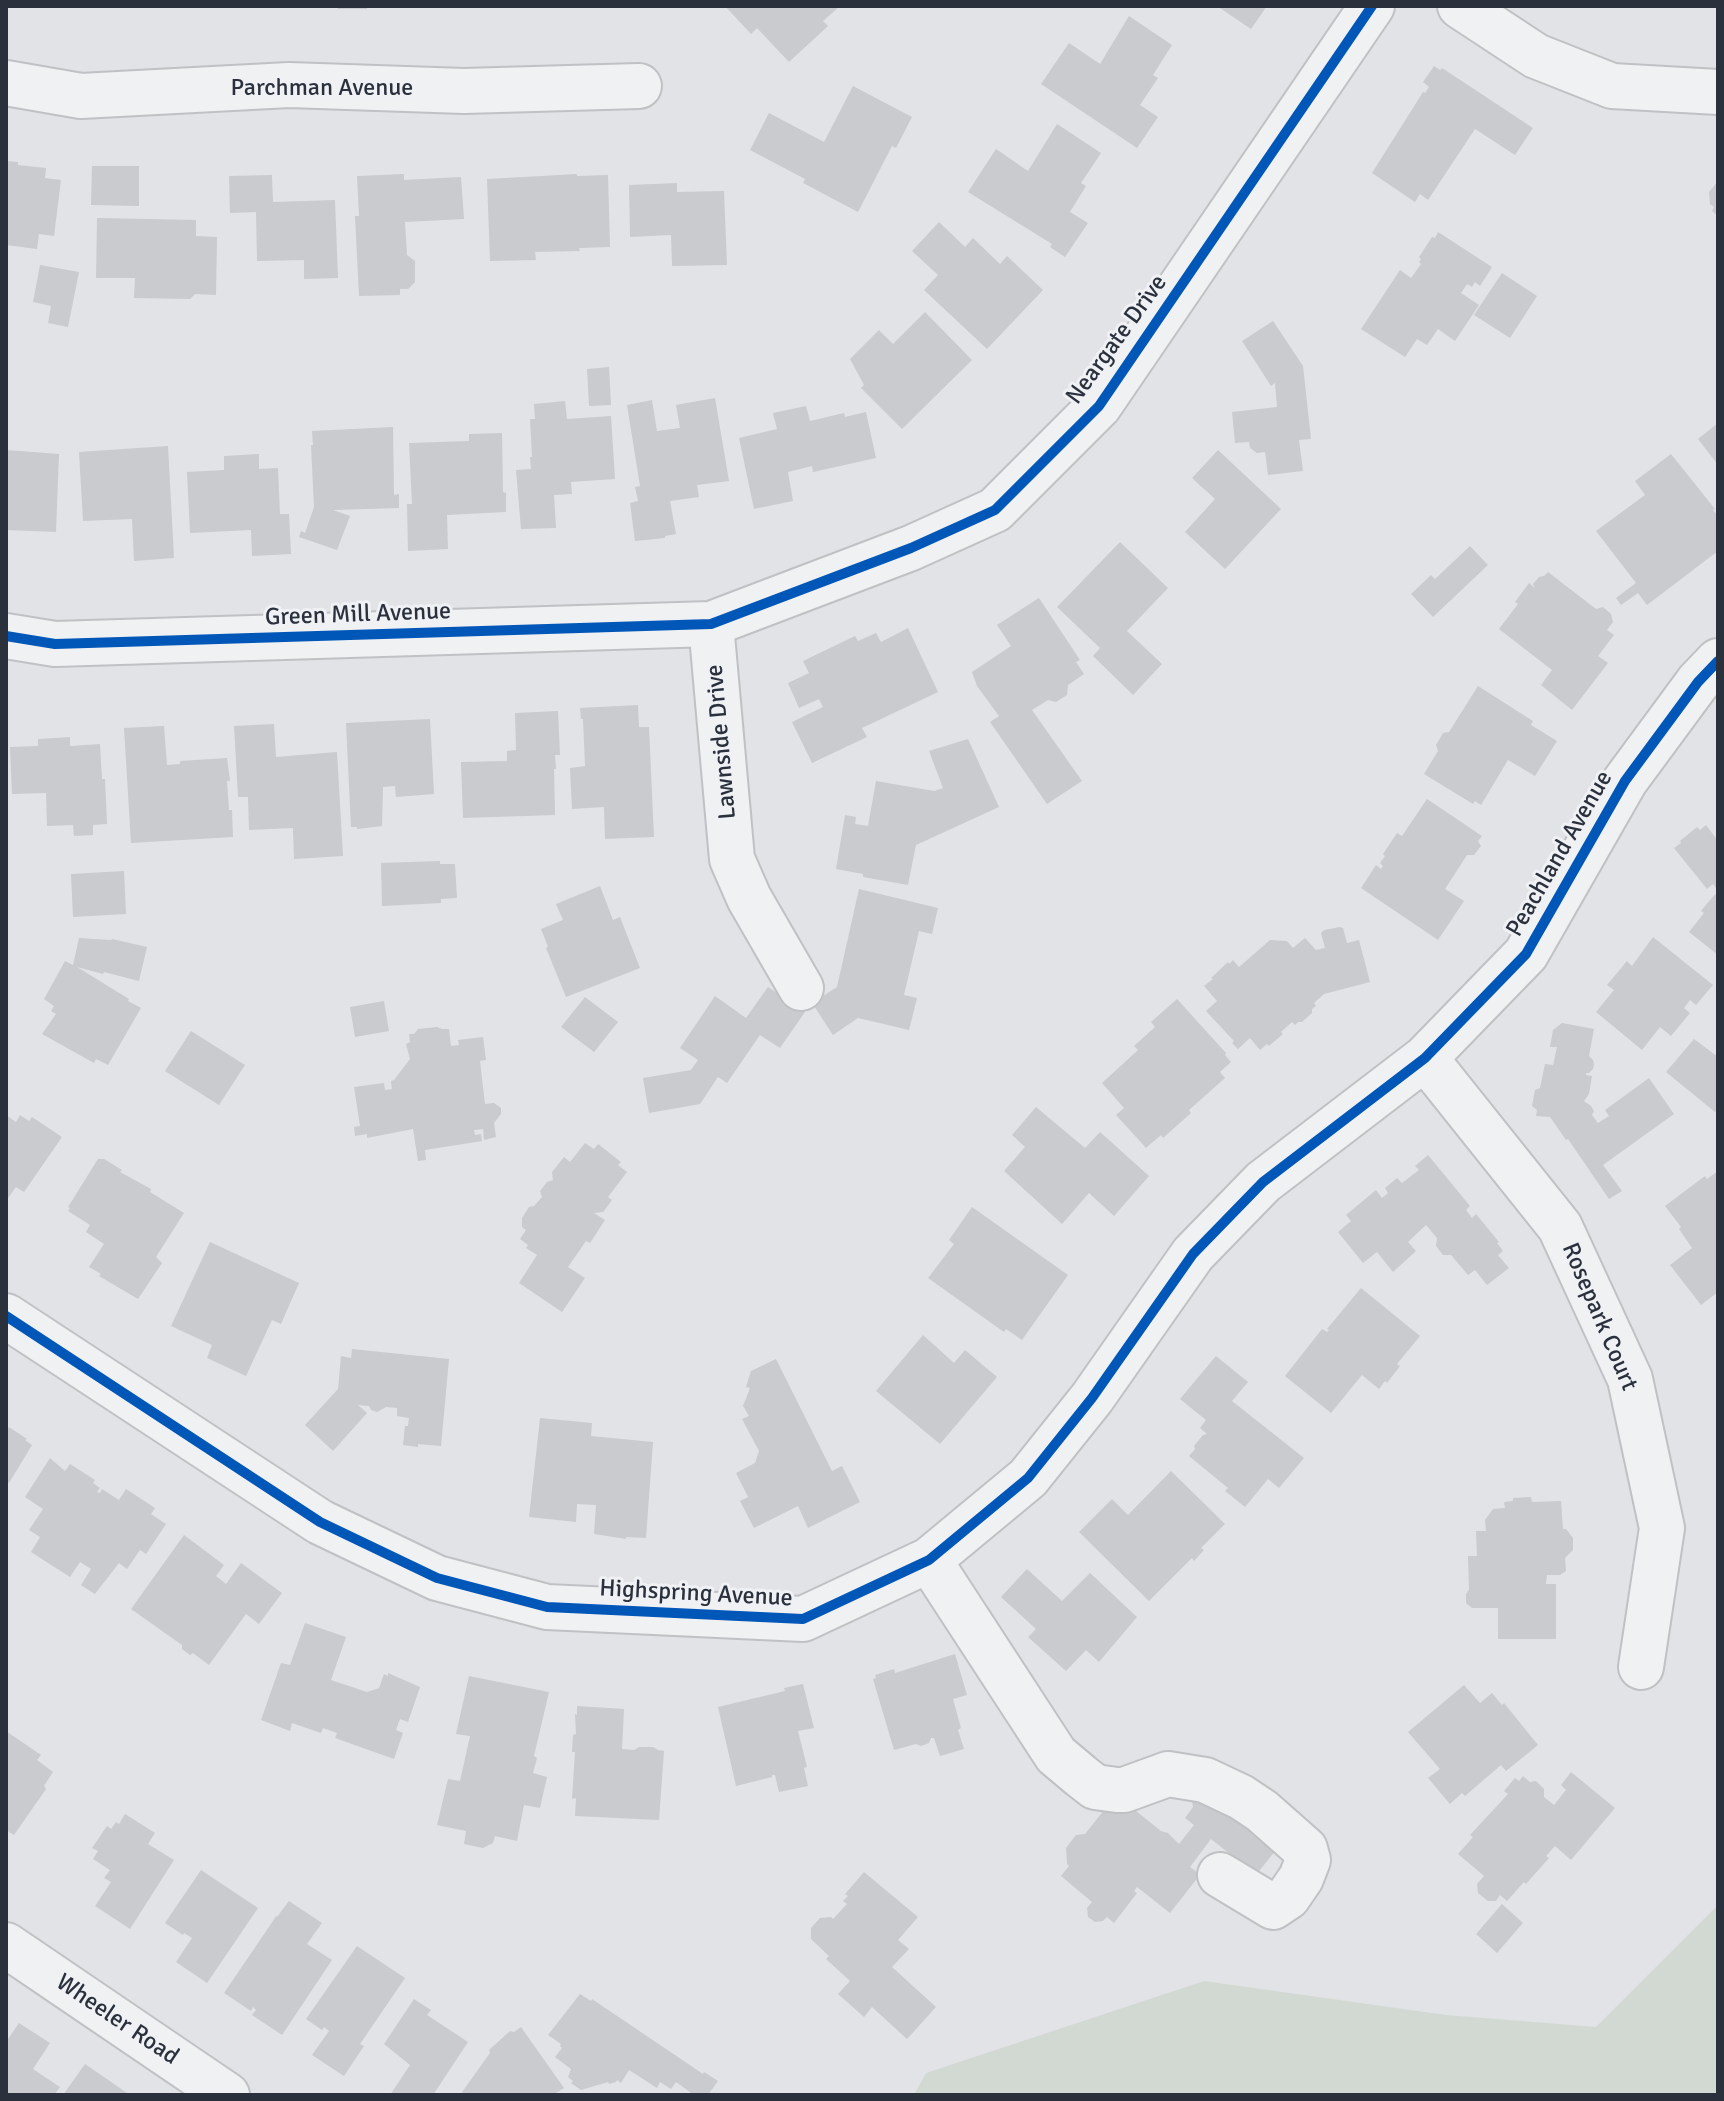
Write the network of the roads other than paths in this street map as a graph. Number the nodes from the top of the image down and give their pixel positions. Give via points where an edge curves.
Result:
1 (1372, 6) edge
2 (1460, 6) edge
3 (6, 83) edge
4 (639, 86) dead end
5 (1718, 92) edge
6 (711, 624) junction
7 (6, 636) edge
8 (1718, 661) edge
9 (801, 988) dead end
10 (1425, 1058) junction
11 (6, 1316) edge
12 (929, 1560) junction
13 (1641, 1667) dead end
14 (1220, 1875) dead end
15 (6, 1945) edge
16 (227, 2095) edge

1 - 6 street, Neargate Drive via 1099,406 995,510
2 - 5 street via 1536,56 1612,86
3 - 4 street, Parchman Avenue via 81,96 289,85 464,91
6 - 7 street, Green Mill Avenue via 55,644
6 - 9 street, Lawnside Drive via 732,859
8 - 10 street, Peachland Avenue via 1625,781 1526,954
10 - 12 street, Highspring Avenue via 1263,1182 1193,1254 1092,1398 1028,1478
10 - 13 street, Rosepark Court via 1560,1227 1630,1379 1662,1528
11 - 12 street, Highspring Avenue via 320,1522 437,1578 547,1607 803,1619
12 - 14 street via 1056,1755 1081,1776 1095,1787 1117,1790 1168,1774 1205,1780 1262,1811 1305,1849 1308,1860 1288,1897 1273,1907
15 - 16 street, Wheeler Road

